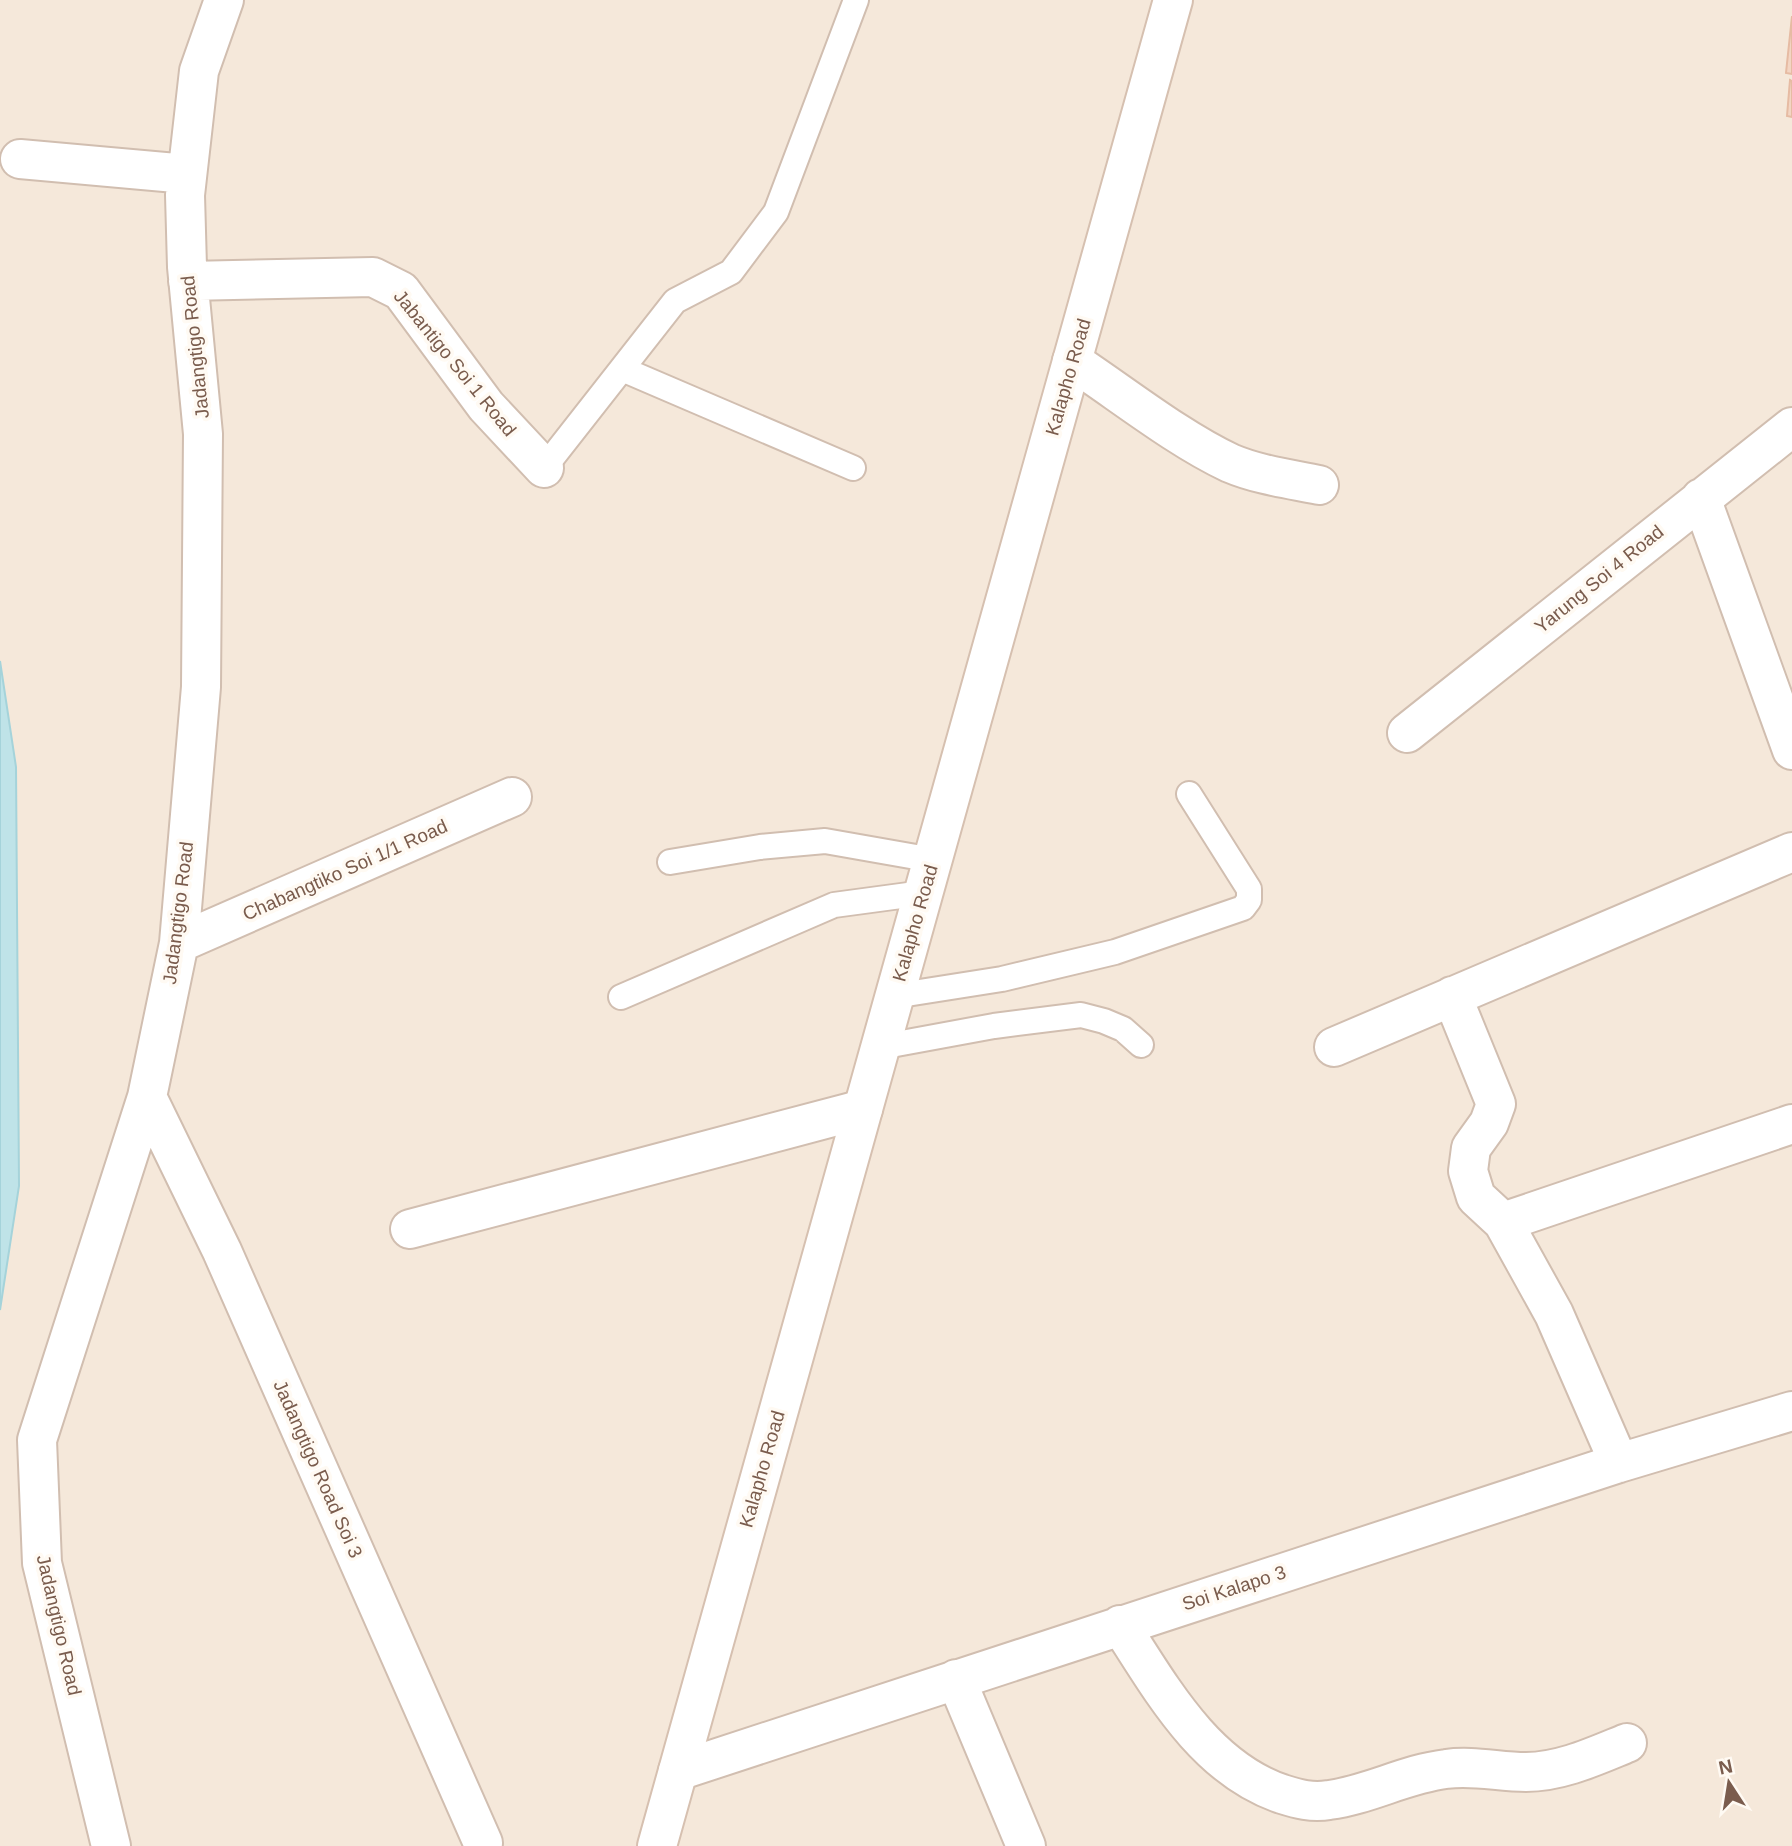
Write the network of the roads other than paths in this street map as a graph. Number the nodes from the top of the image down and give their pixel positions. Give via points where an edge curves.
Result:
1 (224, 0) edge
2 (856, 0) edge
3 (1168, 1) edge
4 (20, 159) dead end
5 (187, 174) junction
6 (188, 281) junction
7 (1072, 361) junction
8 (622, 369) junction
9 (1792, 426) edge
10 (544, 468) joint
11 (853, 468) dead end
12 (1319, 485) dead end
13 (1701, 498) junction
14 (1406, 733) dead end
15 (1792, 750) edge
16 (1189, 794) dead end
17 (512, 797) dead end
18 (1792, 852) edge
19 (670, 862) dead end
20 (928, 877) junction
21 (178, 943) junction
22 (894, 996) junction
23 (1452, 996) junction
24 (621, 997) dead end
25 (1141, 1045) dead end
26 (880, 1047) junction
27 (1334, 1047) dead end
28 (147, 1097) junction
29 (863, 1109) junction
30 (1792, 1124) edge
31 (1503, 1222) junction
32 (410, 1229) dead end
33 (1792, 1411) edge
34 (1619, 1463) junction
35 (1120, 1625) junction
36 (956, 1679) junction
37 (1627, 1743) dead end
38 (678, 1771) junction
39 (482, 1843) dead end
40 (111, 1846) edge
41 (657, 1846) edge
42 (1026, 1846) edge

1 - 5 street, Jadangtigo Road via 199,71
2 - 8 lane via 776,212 731,272 675,301
3 - 7 street, Kalapho Road
4 - 5 street
5 - 6 street, Jadangtigo Road
6 - 10 street, Jabantigo Soi 1 Road via 373,276 401,291 486,406
6 - 21 street, Jadangtigo Road via 203,434 201,687
7 - 12 street via 1231,463
7 - 20 street, Kalapho Road
8 - 10 lane
8 - 11 lane
9 - 13 street, Yarung Soi 4 Road
13 - 14 street, Yarung Soi 4 Road
13 - 15 street
16 - 22 lane via 1249,889 1243,908 1115,952 1002,979
17 - 21 street, Chabangtiko Soi 1/1 Road
18 - 23 street
19 - 20 lane via 825,841
20 - 22 street, Kalapho Road
20 - 24 lane via 834,905
21 - 28 street, Jadangtigo Road
22 - 26 street, Kalapho Road
23 - 27 street
23 - 31 street via 1496,1104 1471,1148 1468,1171 1476,1197
25 - 26 lane via 1123,1029 1081,1015
26 - 29 street, Kalapho Road
28 - 39 street, Jadangtigo Road Soi 3 via 222,1251
28 - 40 street, Jadangtigo Road via 37,1440 42,1563
29 - 32 street
29 - 38 street, Kalapho Road
30 - 31 street
31 - 34 street via 1555,1314
33 - 34 street, Soi Kalapo 3
34 - 35 street, Soi Kalapo 3
35 - 36 street, Soi Kalapo 3
35 - 37 street via 1171,1704 1216,1754 1261,1786 1304,1801 1328,1801 1420,1772 1460,1767 1527,1772 1566,1766
36 - 38 street, Soi Kalapo 3
36 - 42 street
38 - 41 street, Kalapho Road

